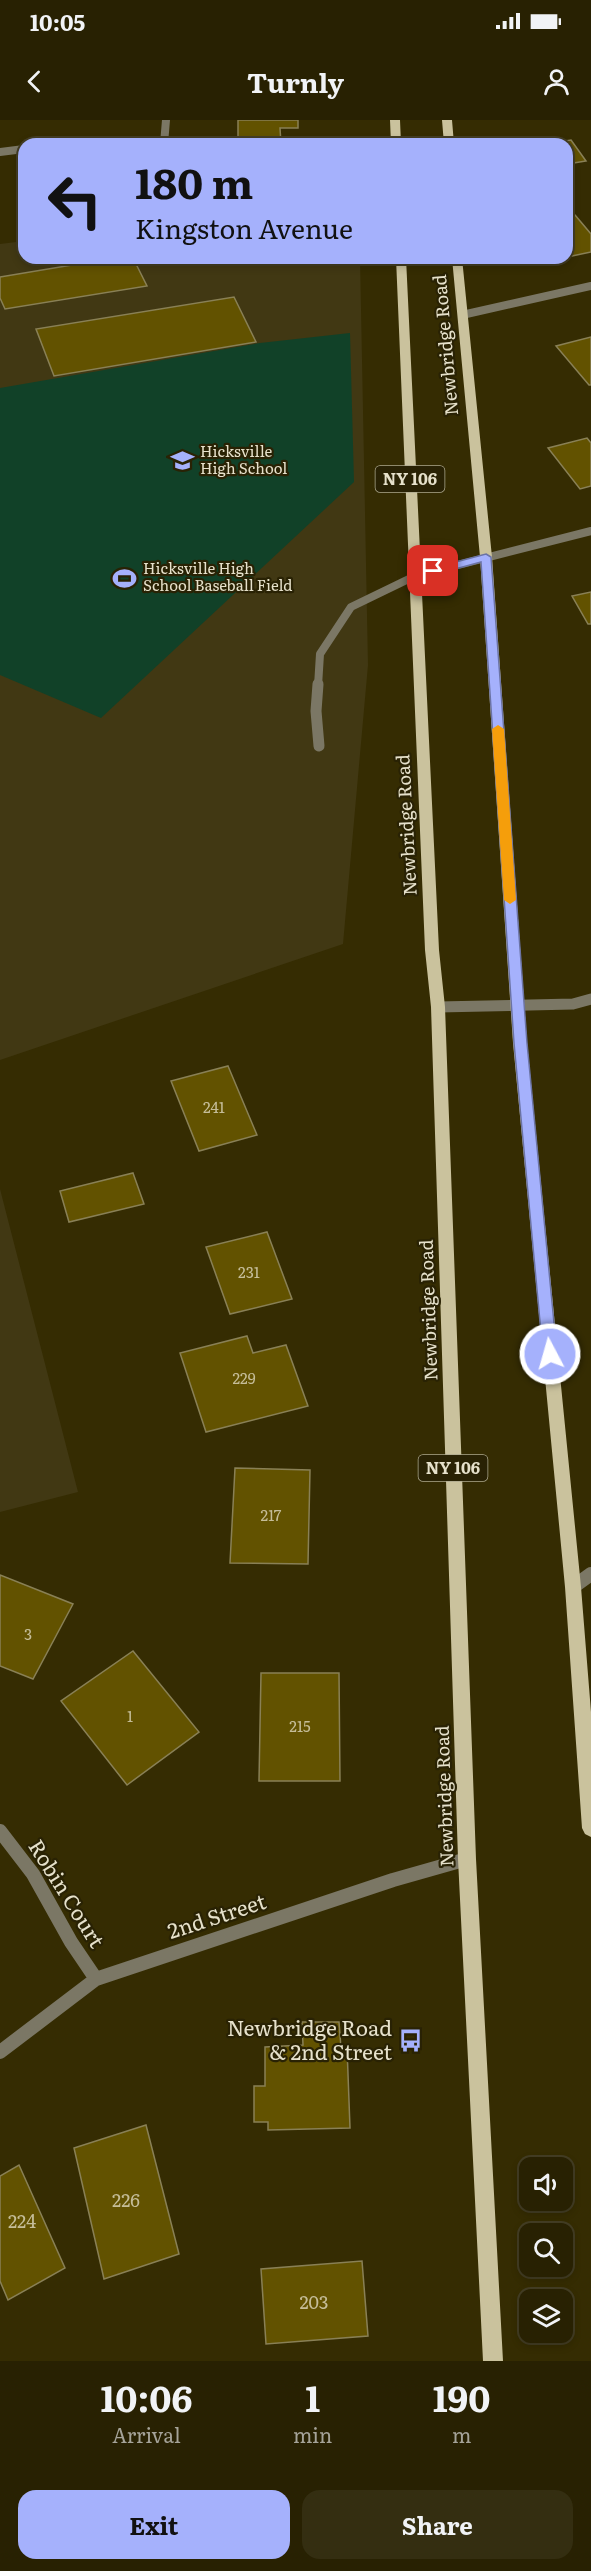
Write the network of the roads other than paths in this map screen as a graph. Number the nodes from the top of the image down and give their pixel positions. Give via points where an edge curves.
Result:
1 (166, 120) edge
2 (395, 120) edge
3 (447, 120) edge
4 (164, 138) edge
5 (396, 138) edge
6 (448, 138) edge
7 (18, 150) edge
8 (0, 152) edge
9 (401, 264) edge
10 (458, 264) edge
11 (591, 286) edge
12 (462, 315) junction
13 (591, 531) edge
14 (486, 557) junction
15 (415, 576) junction
16 (319, 746) dead end
17 (591, 999) edge
18 (518, 1006) junction
19 (438, 1007) junction
20 (591, 1574) edge
21 (573, 1587) junction
22 (591, 1828) edge
23 (0, 1832) edge
24 (467, 1859) junction
25 (96, 1979) junction
26 (0, 2052) edge
27 (493, 2361) edge

1 - 4 street
2 - 5 main road
3 - 6 main road
7 - 8 street
9 - 15 main road, Newbridge Road / NY 106
10 - 12 main road, Newbridge Road
11 - 12 street
12 - 14 main road, Newbridge Road
13 - 14 street
14 - 15 street
14 - 18 main road, Newbridge Road
15 - 16 street via 351,607 320,654 316,711
15 - 19 main road, Newbridge Road / NY 106
17 - 18 street via 573,1004
18 - 19 street
18 - 21 main road, Newbridge Road
19 - 24 main road, Newbridge Road / NY 106
20 - 21 street
21 - 22 main road, Newbridge Road
23 - 25 street, Robin Court via 33,1874
24 - 25 street, 2nd Street
24 - 27 main road, Newbridge Road / NY 106
25 - 26 street, 2nd Street

